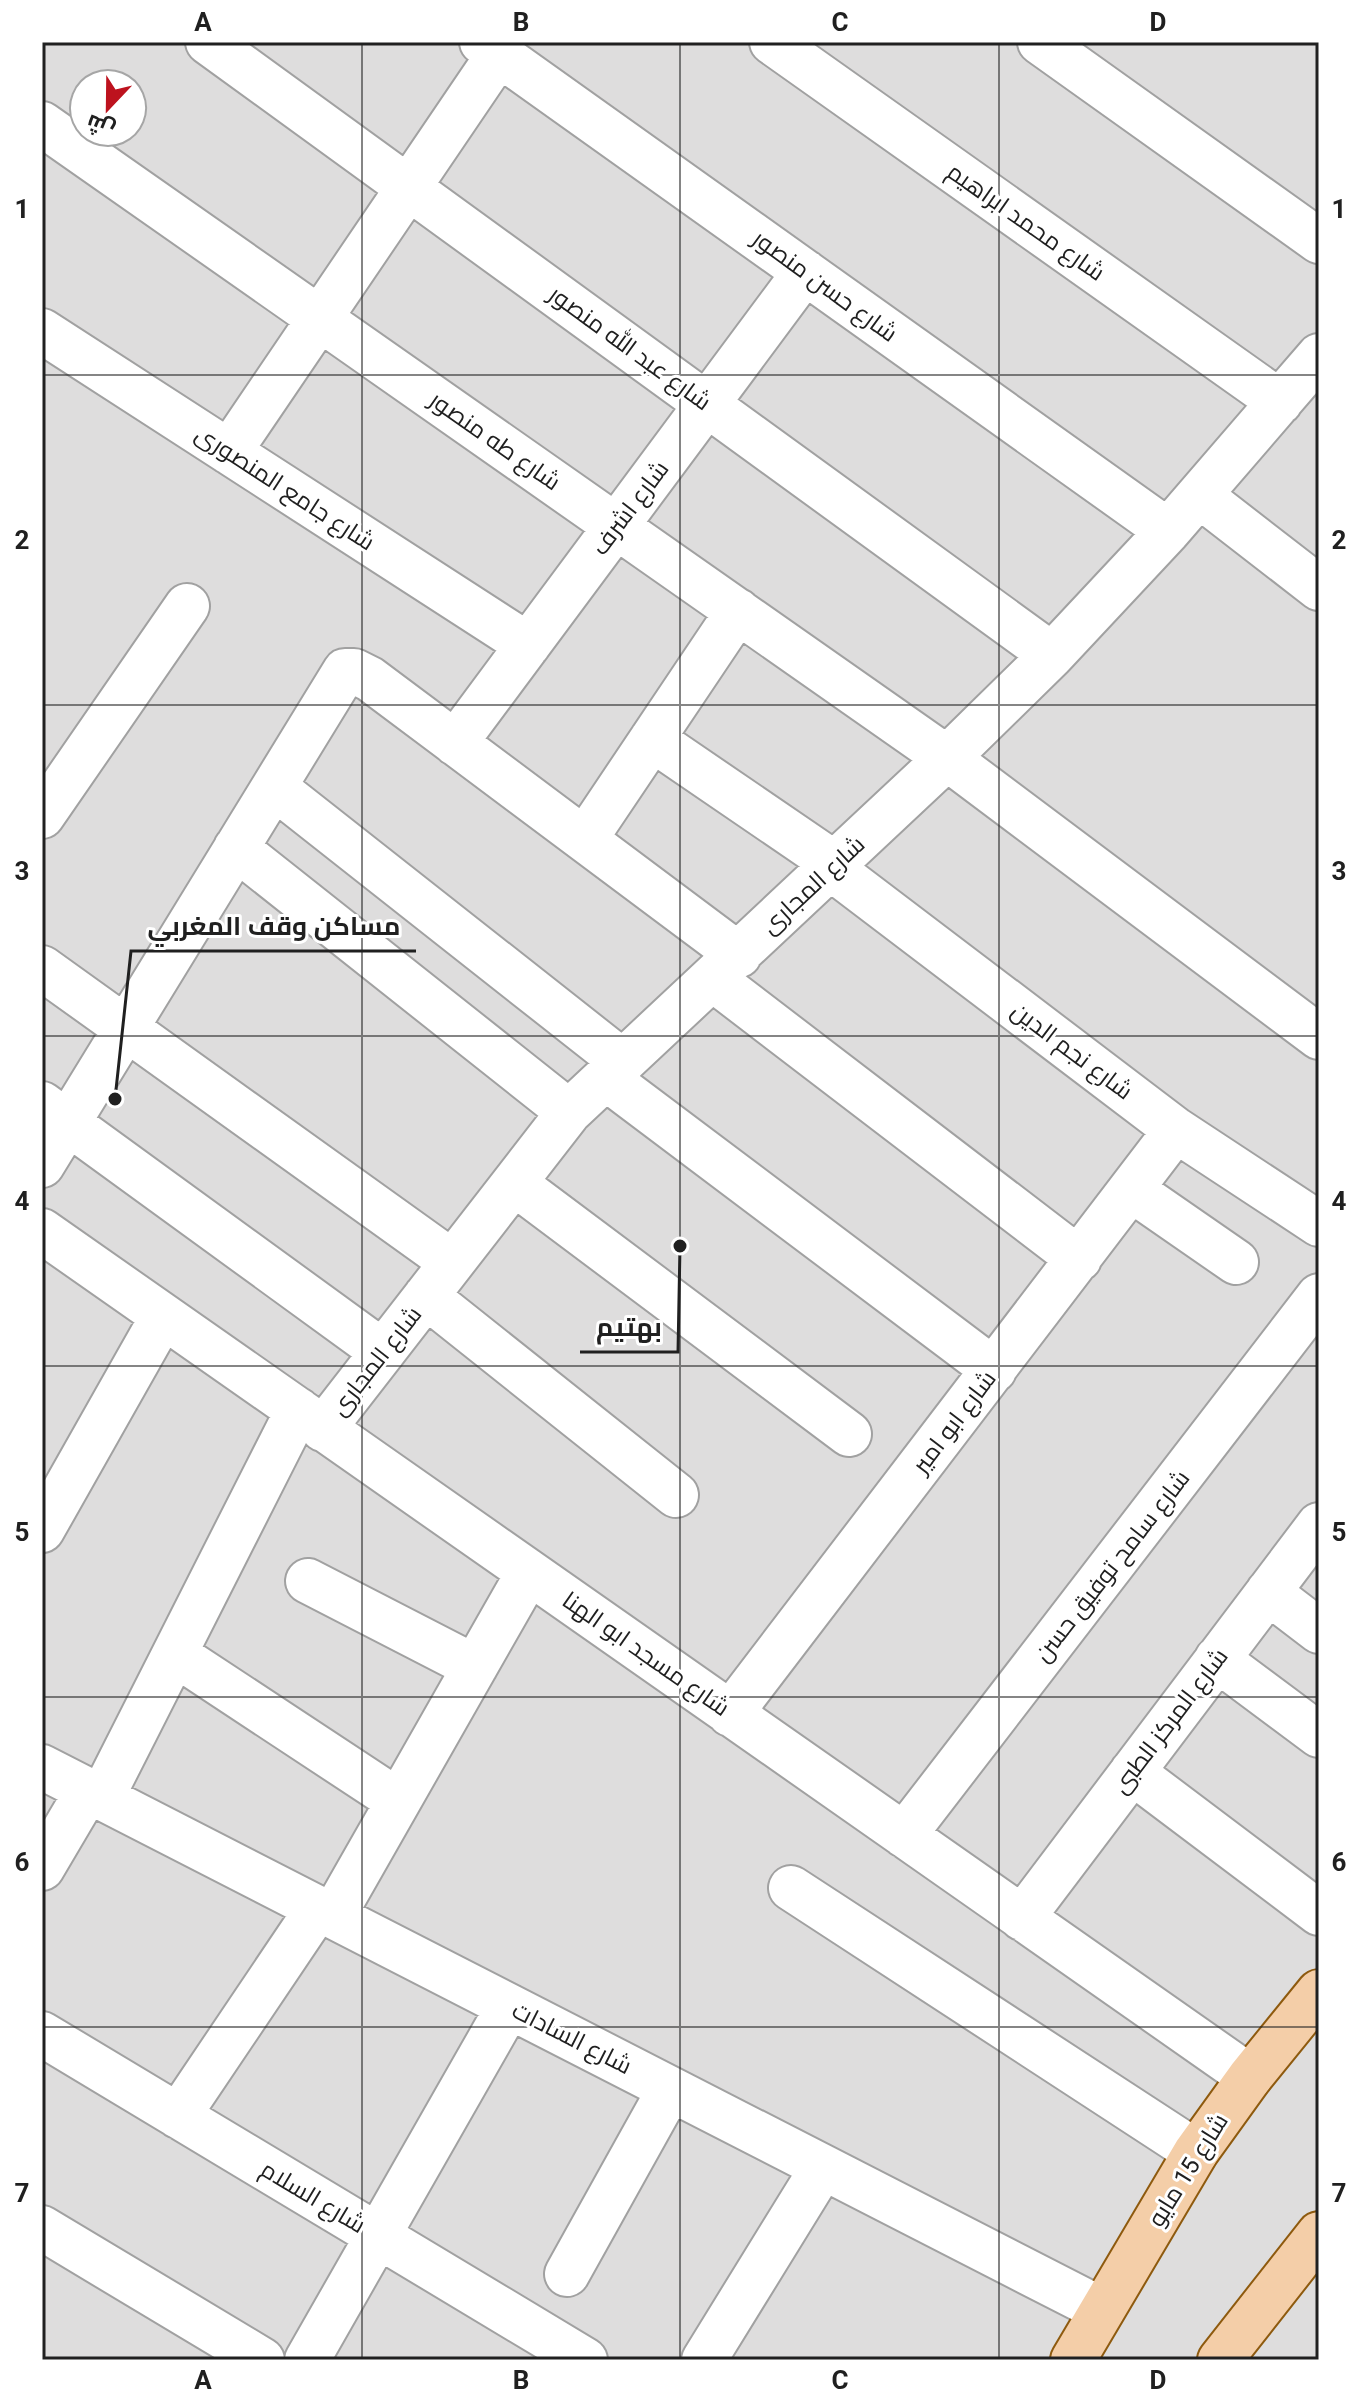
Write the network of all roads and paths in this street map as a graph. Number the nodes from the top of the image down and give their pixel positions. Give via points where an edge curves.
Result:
1 (208, 42) edge
2 (772, 42) edge
3 (1040, 42) edge
4 (490, 48) edge
5 (42, 124) edge
6 (408, 187) junction
7 (1319, 241) edge
8 (805, 272) junction
9 (319, 318) junction
10 (42, 331) edge
11 (1319, 356) edge
12 (1280, 402) junction
13 (707, 404) junction
14 (229, 452) junction
15 (1199, 495) junction
16 (616, 527) junction
17 (1168, 531) junction
18 (1319, 588) edge
19 (187, 606) dead end
20 (738, 611) junction
21 (528, 645) junction
22 (1052, 655) junction
23 (652, 739) junction
24 (455, 743) junction
25 (947, 758) junction
26 (274, 787) junction
27 (42, 816) edge
28 (585, 839) junction
29 (236, 848) junction
30 (833, 866) junction
31 (726, 967) junction
32 (42, 968) edge
33 (126, 1028) junction
34 (1319, 1037) edge
35 (614, 1070) junction
36 (569, 1112) junction
37 (55, 1114) edge
38 (1176, 1130) junction
39 (42, 1165) edge
40 (514, 1183) junction
41 (1132, 1190) junction
42 (1319, 1224) edge
43 (42, 1231) edge
44 (1079, 1259) junction
45 (1236, 1262) dead end
46 (439, 1279) junction
47 (1319, 1296) edge
48 (163, 1316) junction
49 (383, 1352) junction
50 (994, 1370) junction
51 (310, 1419) junction
52 (849, 1434) dead end
53 (676, 1495) dead end
54 (1319, 1525) edge
55 (42, 1530) edge
56 (529, 1572) junction
57 (308, 1581) dead end
58 (1268, 1592) junction
59 (1319, 1631) edge
60 (175, 1654) junction
61 (1217, 1659) junction
62 (475, 1667) junction
63 (730, 1714) junction
64 (1319, 1735) edge
65 (42, 1767) edge
66 (1132, 1772) junction
67 (95, 1794) junction
68 (398, 1801) junction
69 (904, 1835) junction
70 (42, 1868) edge
71 (791, 1888) dead end
72 (326, 1912) junction
73 (1319, 1913) edge
74 (1022, 1918) junction
75 (1319, 1992) edge
76 (509, 2006) junction
77 (42, 2034) edge
78 (1250, 2077) junction
79 (670, 2089) junction
80 (178, 2116) junction
81 (1196, 2152) junction
82 (823, 2167) junction
83 (42, 2228) edge
84 (1319, 2234) edge
85 (378, 2236) junction
86 (567, 2274) dead end
87 (1102, 2310) junction
88 (1229, 2356) edge
89 (262, 2360) edge
90 (307, 2360) edge
91 (585, 2360) edge
92 (704, 2360) edge
93 (1073, 2360) edge

1 - 6 street, شارع عبد الله منصور
2 - 12 street, شارع محمد ابراهيم
3 - 7 street
4 - 6 street
4 - 8 street, شارع حسن منصور
5 - 9 street, شارع طه منصور
6 - 9 street
6 - 13 street, شارع عبد الله منصور
8 - 13 street, شارع اشرف
8 - 17 street, شارع حسن منصور
9 - 14 street
9 - 16 street, شارع طه منصور
10 - 14 street, شارع جامع المنصورى
11 - 12 street, شارع المجارى
12 - 15 street, شارع المجارى
13 - 16 street, شارع اشرف
13 - 22 street, شارع عبد الله منصور
14 - 21 street, شارع جامع المنصورى
15 - 17 street, شارع المجارى
15 - 18 street
16 - 20 street, شارع طه منصور
16 - 21 street, شارع اشرف
17 - 22 street, شارع المجارى
19 - 27 street
20 - 23 street
20 - 25 street, شارع طه منصور
21 - 24 street, شارع اشرف
22 - 25 street, شارع المجارى
23 - 28 street
23 - 30 street, شارع نجم الدين
24 - 26 street via 363,674 345,671
24 - 28 street
25 - 30 street, شارع المجارى
25 - 34 street, شارع طه منصور
26 - 29 street
26 - 35 street
28 - 31 street
29 - 33 street
29 - 36 street
30 - 31 street, شارع المجارى
30 - 38 street, شارع نجم الدين
31 - 35 street, شارع المجارى
31 - 44 street
32 - 33 street
33 - 37 street
33 - 46 street
35 - 36 street, شارع المجارى
35 - 50 street
36 - 40 street, شارع المجارى
37 - 39 street
37 - 49 street
38 - 41 street, شارع ابو امير
38 - 42 street, شارع نجم الدين
40 - 46 street, شارع المجارى
40 - 52 street
41 - 44 street, شارع ابو امير
41 - 45 street
43 - 48 street, شارع مسجد ابو الهنا
44 - 50 street, شارع ابو امير
46 - 49 street, شارع المجارى
46 - 53 street
47 - 69 street, شارع سامح توفيق حسن
48 - 51 street, شارع مسجد ابو الهنا
48 - 55 street
49 - 51 street, شارع المجارى
50 - 63 street, شارع ابو امير
51 - 56 street, شارع مسجد ابو الهنا
51 - 60 street, شارع المجارى
54 - 58 street, شارع المركز الطبى
56 - 62 street
56 - 63 street, شارع مسجد ابو الهنا
57 - 62 street
58 - 59 street
58 - 61 street, شارع المركز الطبى
60 - 67 street, شارع المجارى
60 - 68 street
61 - 64 street
61 - 66 street, شارع المركز الطبى
62 - 68 street
63 - 69 street, شارع مسجد ابو الهنا
65 - 67 street, شارع السادات
66 - 73 street
66 - 74 street, شارع المركز الطبى
67 - 70 street, شارع المجارى
67 - 72 street, شارع السادات
68 - 72 street
69 - 74 street, شارع مسجد ابو الهنا
71 - 81 street
72 - 76 street, شارع السادات
72 - 80 street
74 - 78 street, شارع مسجد ابو الهنا
75 - 78 main road, شارع 15 مايو
76 - 79 street, شارع السادات
76 - 85 street
77 - 80 street, شارع السلام
78 - 81 main road, شارع 15 مايو
79 - 82 street, شارع السادات
79 - 86 street
80 - 85 street, شارع السلام
81 - 87 main road, شارع 15 مايو
82 - 87 street, شارع السادات
82 - 92 street
83 - 89 street
84 - 88 main road
85 - 90 street
85 - 91 street, شارع السلام
87 - 93 main road, شارع 15 مايو

